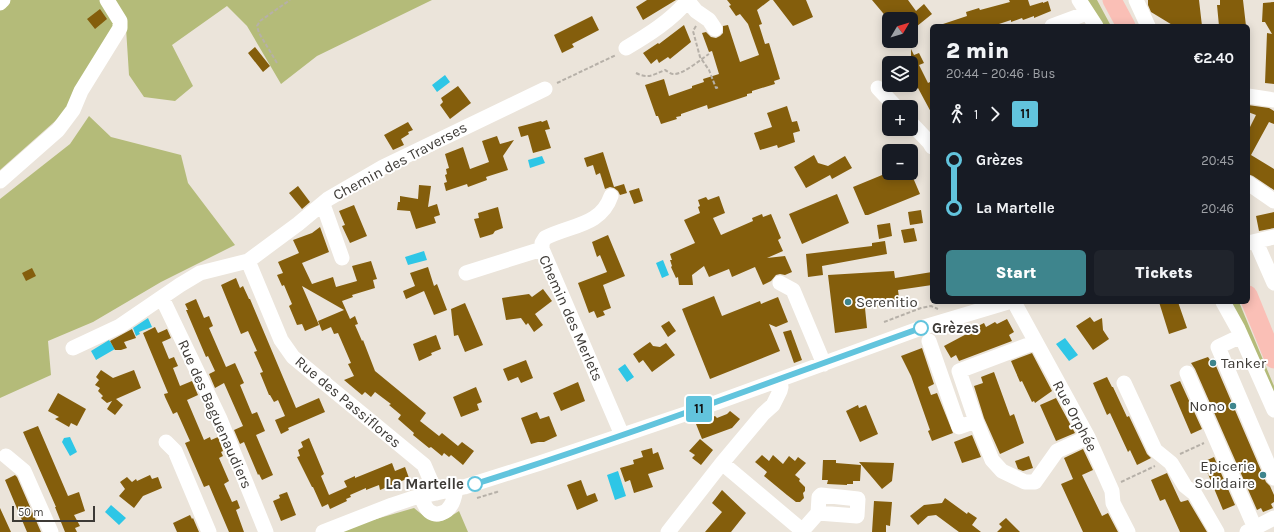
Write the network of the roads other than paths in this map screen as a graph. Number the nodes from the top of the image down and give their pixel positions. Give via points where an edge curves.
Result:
1 (3, 0) edge
2 (106, 0) edge
3 (1079, 0) edge
4 (1112, 0) edge
5 (1136, 0) edge
6 (688, 1) edge
7 (0, 3) edge
8 (1087, 13) junction
9 (1057, 24) edge
10 (1095, 24) edge
11 (1125, 24) edge
12 (1147, 24) edge
13 (715, 29) dead end
14 (626, 48) road end
15 (545, 88) road end
16 (878, 88) dead end
17 (1250, 96) edge
18 (889, 100) edge
19 (1274, 100) edge
20 (918, 130) edge
21 (930, 144) edge
22 (0, 181) edge
23 (1250, 184) edge
24 (611, 196) dead end
25 (1274, 201) edge
26 (321, 205) junction
27 (1274, 237) edge
28 (1252, 242) edge
29 (542, 249) junction
30 (342, 258) dead end
31 (248, 261) junction
32 (466, 273) dead end
33 (780, 283) dead end
34 (1274, 283) edge
35 (162, 298) junction
36 (1250, 300) edge
37 (992, 304) edge
38 (1015, 304) edge
39 (1224, 304) edge
40 (961, 308) edge
41 (1241, 336) junction
42 (929, 341) dead end
43 (1036, 342) junction
44 (72, 348) dead end
45 (1274, 359) edge
46 (824, 364) junction
47 (959, 372) junction
48 (1187, 373) dead end
49 (941, 377) junction
50 (778, 380) junction
51 (1124, 383) dead end
52 (760, 386) junction
53 (1274, 410) edge
54 (764, 414) junction
55 (976, 421) junction
56 (622, 435) junction
57 (1088, 437) junction
58 (166, 442) dead end
59 (6, 456) dead end
60 (722, 463) junction
61 (1274, 478) edge
62 (456, 489) junction
63 (428, 495) junction
64 (818, 513) dead end
65 (1274, 518) edge
66 (1251, 530) edge
67 (803, 531) edge
68 (51, 532) edge
69 (210, 532) edge
70 (266, 532) edge
71 (323, 532) edge
72 (668, 532) edge
73 (1128, 532) edge
74 (1217, 532) edge

1 - 7 street
2 - 22 street via 120,21 120,28 81,91 73,110 58,130
3 - 8 street
4 - 11 main road
5 - 12 street
6 - 13 street
6 - 14 street via 663,23
8 - 9 street
8 - 10 street
15 - 26 street, Chemin des Traverses via 383,167 334,194
16 - 18 street
17 - 19 street
20 - 21 street
23 - 25 street
24 - 29 street via 602,213 545,238
26 - 30 street via 326,210
26 - 31 street, Chemin des Traverses
27 - 28 street
28 - 34 street
29 - 32 street, Chemin des Merlets
29 - 56 street, Chemin des Merlets
31 - 35 street, Chemin des Traverses via 200,273
31 - 63 street, Rue des Passiflores via 281,340 293,357 424,464
33 - 46 street via 793,290
35 - 44 street, Chemin des Traverses via 120,326
35 - 70 street, Rue des Baguenaudiers via 220,419
36 - 45 main road
37 - 40 street
38 - 43 street, Rue Orphée
39 - 41 street
40 - 46 street via 852,346
41 - 53 street
41 - 61 street via 1218,347
42 - 49 street
43 - 47 street
43 - 57 street, Rue Orphée
46 - 50 street
47 - 49 street
47 - 55 street
48 - 66 street
49 - 55 street via 959,427
50 - 52 street
50 - 54 street via 780,391 773,405
51 - 74 street via 1155,450 1171,463 1185,486 1195,494
52 - 54 street via 766,397
52 - 56 street
54 - 60 street
55 - 57 street via 992,460 1002,471 1025,482 1035,482 1057,451
56 - 62 street
57 - 73 street, Rue Orphée via 1112,491 1113,503
58 - 69 street via 175,451
59 - 68 street via 24,471
60 - 67 street
60 - 72 street
62 - 63 street
62 - 63 street, Rue des Passiflores via 451,505 439,514 429,512 425,507
63 - 71 street via 392,505
64 - 67 street
65 - 66 street

